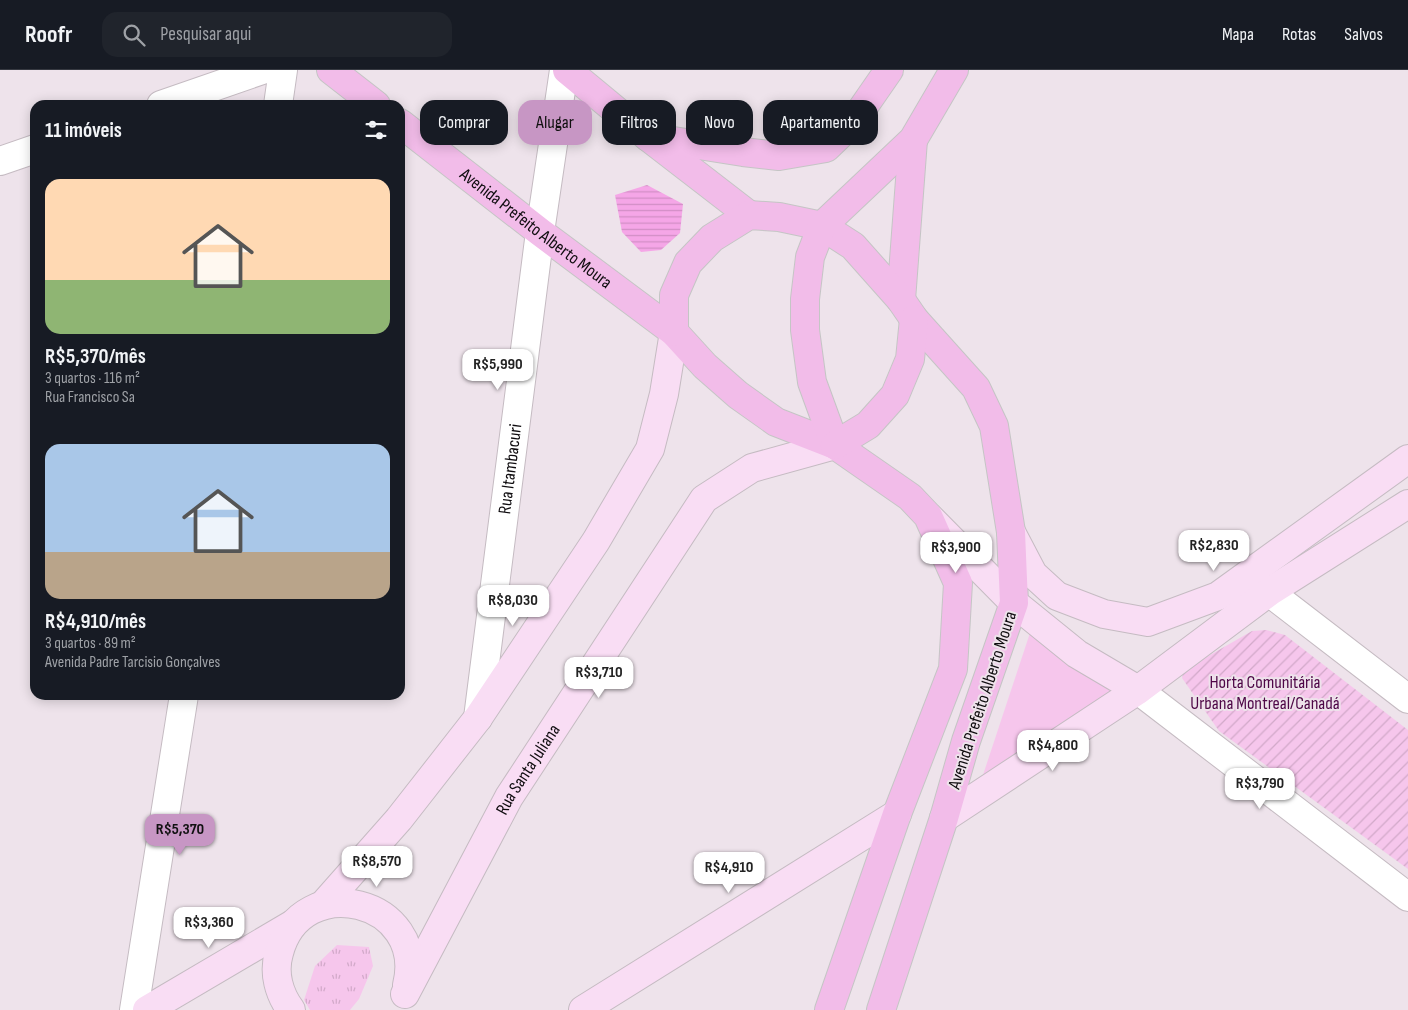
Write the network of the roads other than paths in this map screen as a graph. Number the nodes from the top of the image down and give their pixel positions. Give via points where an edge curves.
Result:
1 (262, 70) edge
2 (283, 70) edge
3 (331, 70) edge
4 (565, 70) edge
5 (889, 70) edge
6 (954, 70) edge
7 (175, 100) edge
8 (279, 100) edge
9 (370, 100) edge
10 (602, 100) edge
11 (405, 128) edge
12 (913, 140) junction
13 (676, 141) edge
14 (658, 145) edge
15 (30, 151) edge
16 (0, 161) edge
17 (749, 215) junction
18 (822, 226) junction
19 (540, 232) junction
20 (907, 310) junction
21 (674, 332) junction
22 (835, 445) junction
23 (1408, 459) edge
24 (1408, 504) edge
25 (928, 516) junction
26 (1011, 532) junction
27 (1268, 592) junction
28 (1014, 603) junction
29 (1138, 690) junction
30 (1408, 699) edge
31 (183, 700) edge
32 (478, 718) junction
33 (897, 814) junction
34 (944, 818) junction
35 (1408, 897) edge
36 (323, 905) junction
37 (293, 924) junction
38 (400, 1002) edge
39 (134, 1010) edge
40 (147, 1010) edge
41 (292, 1010) edge
42 (583, 1010) edge
43 (829, 1010) edge
44 (881, 1010) edge

1 - 7 street
2 - 8 street
3 - 9 main road
4 - 10 main road
4 - 19 street, Rua Itambacuri
5 - 13 main road via 853,122 826,148 779,156
6 - 12 main road
11 - 19 main road, Avenida Prefeito Alberto Moura
12 - 18 main road
12 - 20 main road
14 - 17 main road
15 - 16 street
17 - 18 main road
17 - 21 main road via 712,238 688,263 674,295
18 - 20 main road, Avenida Prefeito Alberto Moura via 853,246
18 - 22 main road via 810,257 805,330 812,382
19 - 21 main road, Avenida Prefeito Alberto Moura
19 - 32 street, Rua Itambacuri
20 - 22 main road via 910,359 895,395 868,425
20 - 26 main road, Avenida Prefeito Alberto Moura via 976,388 994,426
21 - 22 main road, Avenida Prefeito Alberto Moura via 705,366 776,422
21 - 32 main road via 664,394 650,449 596,541
22 - 25 main road, Avenida Prefeito Alberto Moura via 910,497
22 - 38 main road, Rua Santa Juliana via 752,468 704,499 509,797
23 - 26 main road via 1218,596 1148,622 1104,614 1057,596 1033,574
24 - 27 main road
25 - 28 main road
25 - 33 main road, Avenida Prefeito Alberto Moura via 958,583 953,669
26 - 28 main road, Avenida Prefeito Alberto Moura
27 - 29 main road
27 - 30 street
28 - 29 main road via 1077,654
28 - 34 main road, Avenida Prefeito Alberto Moura via 966,741
29 - 34 main road
29 - 35 street
31 - 39 street
32 - 36 main road via 399,819
33 - 42 main road
33 - 43 main road, Avenida Prefeito Alberto Moura
34 - 44 main road, Avenida Prefeito Alberto Moura
36 - 37 main road via 307,912
36 - 38 main road via 345,902 366,906 385,917 399,933 408,952 410,974
37 - 40 main road
37 - 41 main road via 282,941 276,961 277,981 284,1001

